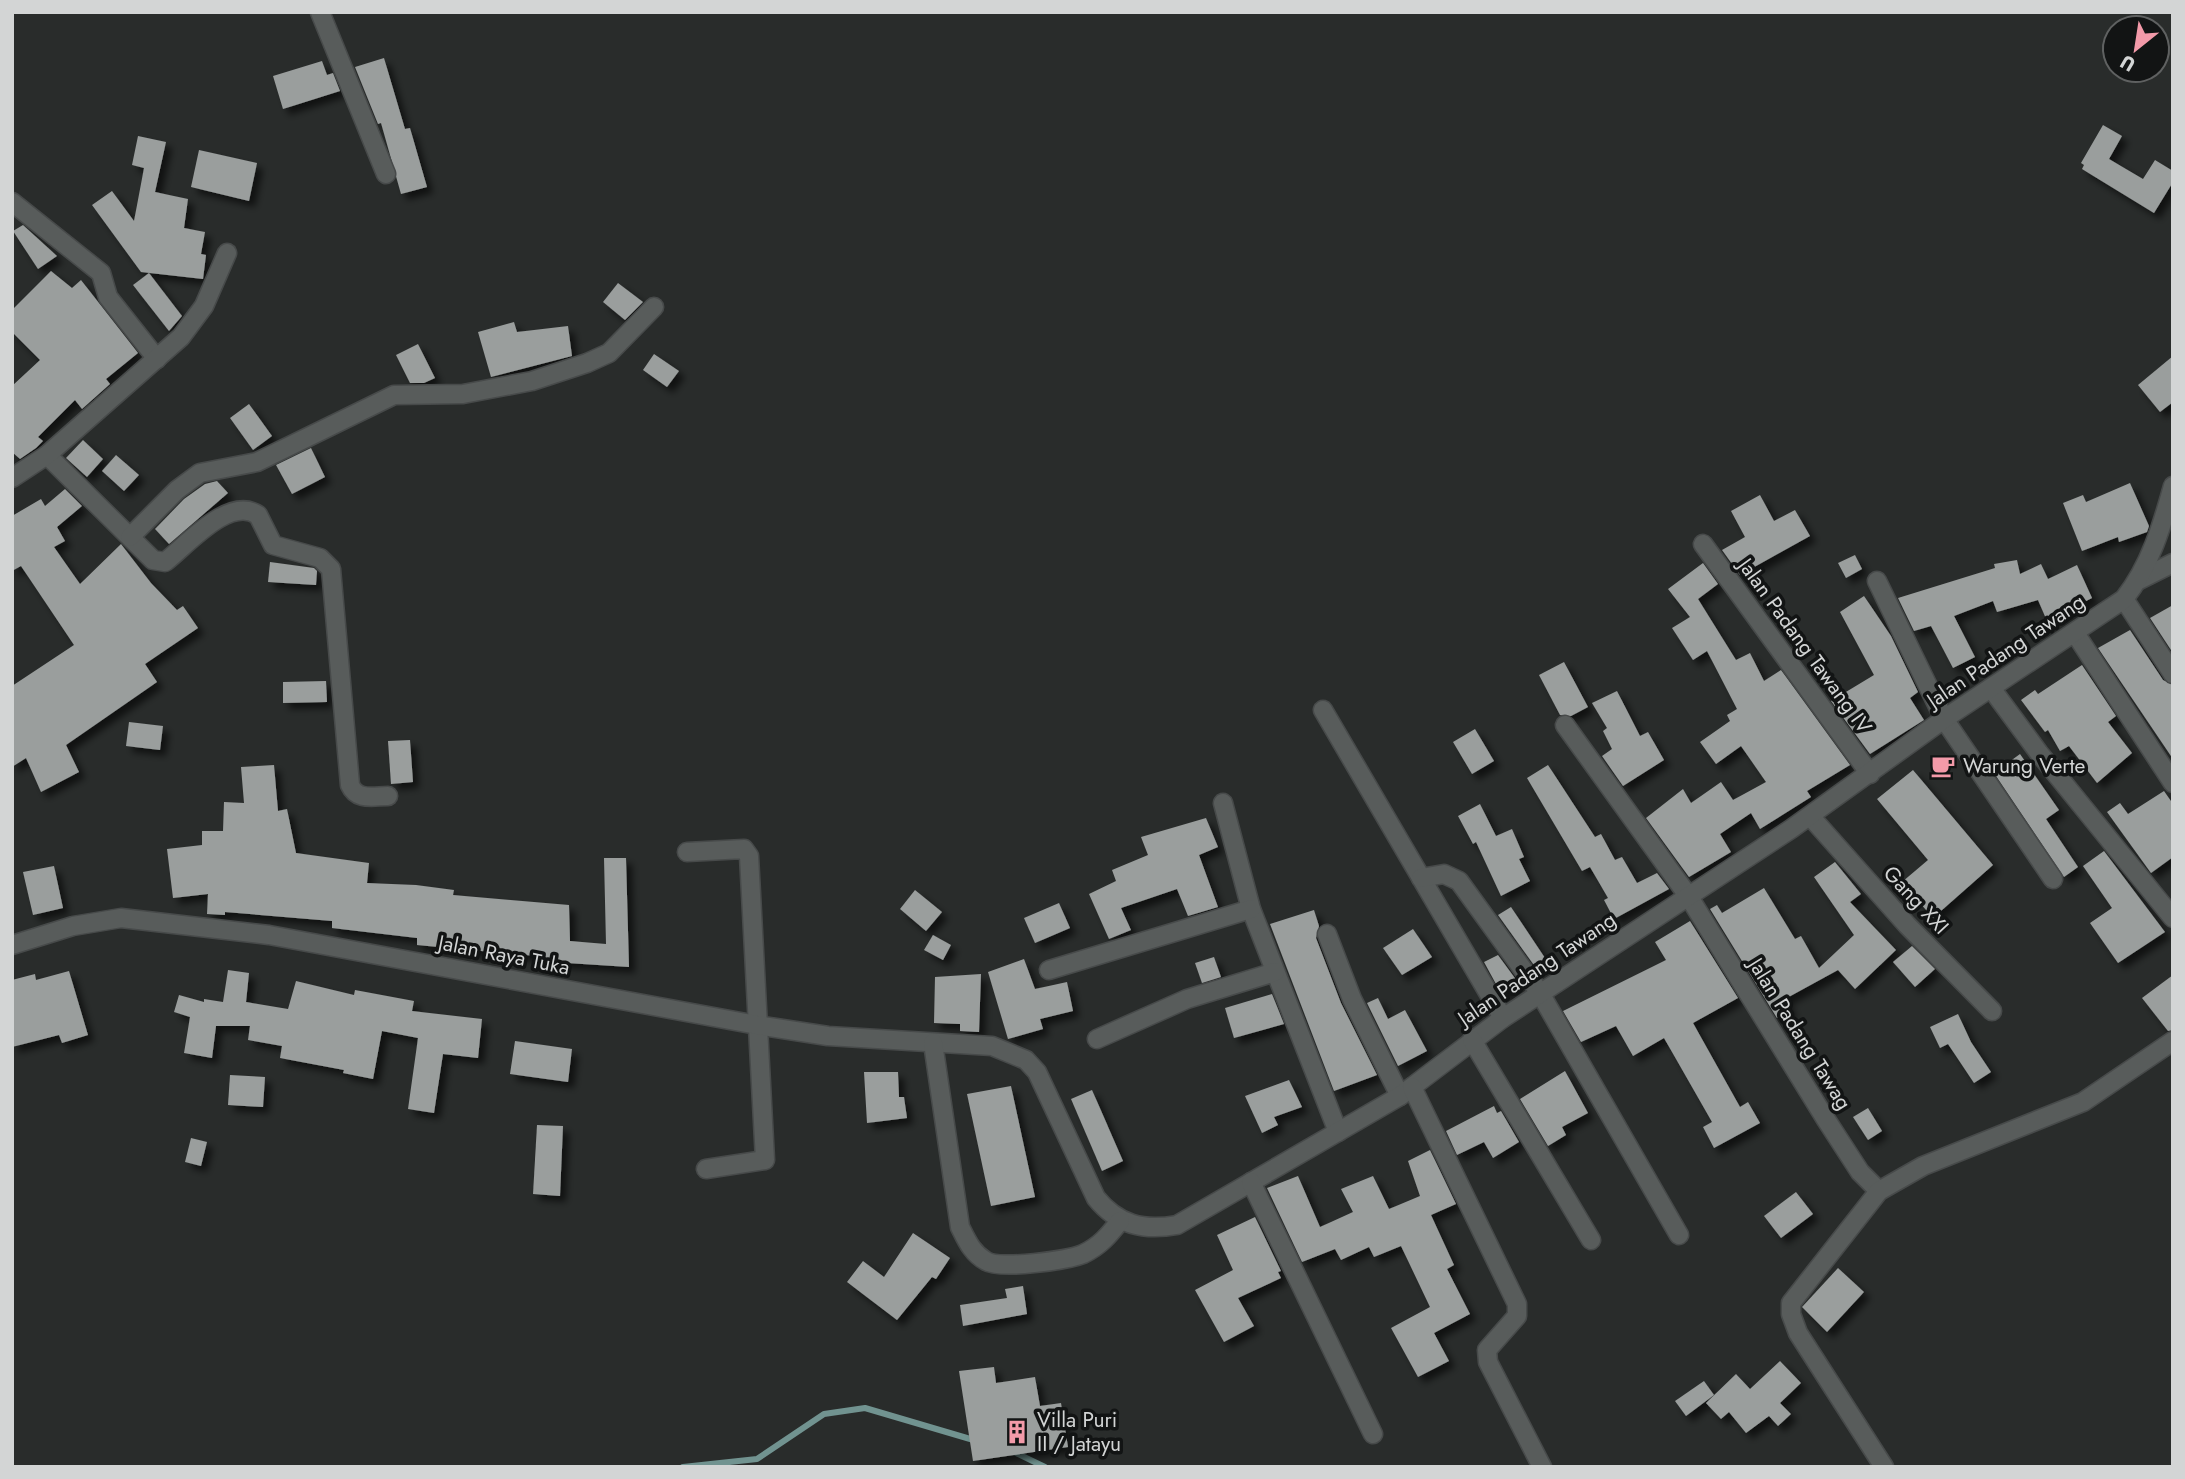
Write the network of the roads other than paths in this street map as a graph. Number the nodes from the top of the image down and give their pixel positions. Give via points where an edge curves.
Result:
1 (320, 12) edge
2 (386, 174) dead end
3 (12, 202) edge
4 (227, 253) dead end
5 (654, 307) dead end
6 (158, 359) junction
7 (47, 455) junction
8 (12, 478) edge
9 (2173, 486) edge
10 (130, 537) junction
11 (1703, 544) dead end
12 (2173, 563) edge
13 (2141, 576) junction
14 (1877, 581) dead end
15 (2124, 599) junction
16 (2075, 633) junction
17 (2173, 674) edge
18 (1991, 688) junction
19 (1323, 710) dead end
20 (1944, 719) junction
21 (1565, 725) dead end
22 (1870, 774) junction
23 (2173, 783) edge
24 (388, 796) dead end
25 (1223, 803) dead end
26 (1810, 816) junction
27 (687, 852) dead end
28 (1421, 878) junction
29 (2053, 879) dead end
30 (1689, 897) junction
31 (1251, 909) junction
32 (2173, 918) edge
33 (1327, 934) dead end
34 (12, 945) edge
35 (1049, 970) dead end
36 (1275, 972) junction
37 (1540, 993) junction
38 (1992, 1011) dead end
39 (1503, 1018) junction
40 (757, 1026) junction
41 (1097, 1039) dead end
42 (1472, 1040) junction
43 (2173, 1041) edge
44 (933, 1043) junction
45 (1406, 1091) junction
46 (1338, 1132) junction
47 (706, 1168) dead end
48 (1251, 1182) junction
49 (1879, 1191) junction
50 (1120, 1221) junction
51 (1679, 1235) dead end
52 (1591, 1240) dead end
53 (1373, 1434) dead end
54 (1542, 1467) edge
55 (1884, 1467) edge

1 - 2 street
3 - 6 street via 101,273 108,297
4 - 6 street via 199,314
5 - 10 street via 609,353 587,363 531,381 463,394 394,395 257,462 200,474
6 - 7 street
7 - 8 street
7 - 10 street
9 - 13 street via 2163,525
10 - 24 street via 153,560 165,562 219,517 251,511 262,519 273,545 325,561 331,569 349,785 362,797
11 - 22 street, Jalan Padang Tawang IV
12 - 13 street
13 - 15 street, Jalan Padang Tawang
14 - 20 street
15 - 16 street, Jalan Padang Tawang
15 - 17 street
16 - 18 street, Jalan Padang Tawang
16 - 23 street
18 - 20 street, Jalan Padang Tawang
18 - 32 street
19 - 28 street
20 - 22 street, Jalan Padang Tawang
20 - 29 street
21 - 30 street, Jalan Padang Tawag
22 - 26 street, Jalan Padang Tawang
25 - 31 street
26 - 30 street, Jalan Padang Tawang
26 - 38 street, Gang XXI
27 - 40 street via 744,849 749,856
28 - 37 street via 1444,874 1459,881
28 - 39 street
30 - 37 street, Jalan Padang Tawang
30 - 49 street, Jalan Padang Tawag via 1825,1118
31 - 35 street
31 - 36 street
33 - 45 street via 1352,999
34 - 40 street, Jalan Raya Tuka via 73,926 121,918 269,935
36 - 41 street via 1187,999
36 - 46 street
37 - 39 street, Jalan Padang Tawang
37 - 51 street
39 - 42 street, Jalan Padang Tawang
40 - 44 street, Jalan Raya Tuka
40 - 47 street via 765,1160
42 - 45 street, Jalan Padang Tawang
42 - 52 street
43 - 49 street via 2083,1102 1923,1166
44 - 50 street, Jalan Raya Tuka via 992,1046 1026,1060 1037,1072 1096,1198
44 - 50 street via 960,1227 972,1250 988,1263 1009,1265 1082,1255 1103,1242
45 - 46 street, Jalan Padang Tawang
45 - 54 street via 1517,1304 1517,1316 1487,1350 1488,1362
46 - 48 street, Jalan Padang Tawang
48 - 50 street, Jalan Padang Tawang via 1177,1225 1156,1228
48 - 53 street
49 - 55 street via 1791,1303 1791,1314 1798,1333

